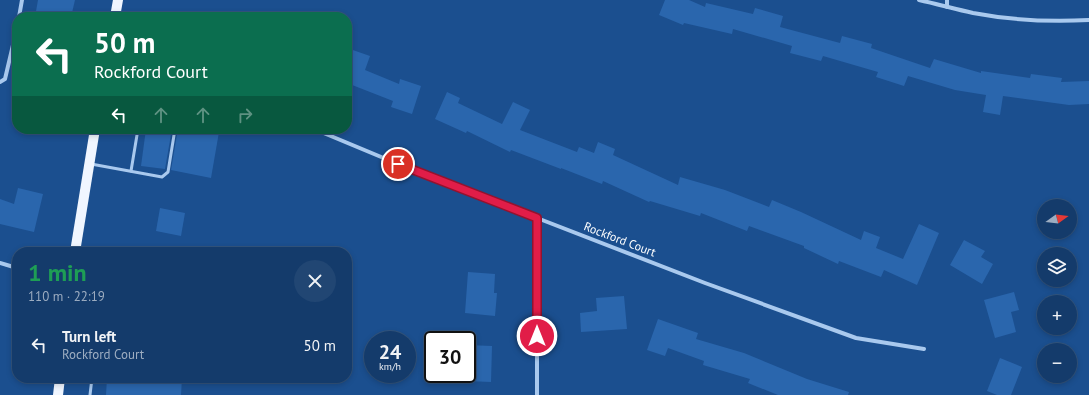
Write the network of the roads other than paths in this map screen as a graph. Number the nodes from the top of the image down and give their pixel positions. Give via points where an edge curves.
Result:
1 (22, 0) edge
2 (118, 0) edge
3 (919, 0) edge
4 (947, 0) edge
5 (947, 7) junction
6 (20, 12) edge
7 (116, 12) edge
8 (1089, 20) edge
9 (12, 52) edge
10 (0, 82) edge
11 (94, 134) edge
12 (137, 134) edge
13 (174, 134) edge
14 (326, 134) edge
15 (89, 163) junction
16 (131, 171) junction
17 (537, 218) junction
18 (76, 247) edge
19 (0, 263) edge
20 (12, 267) edge
21 (924, 349) dead end
22 (59, 383) edge
23 (91, 383) edge
24 (58, 395) edge
25 (90, 395) edge
26 (537, 395) edge

1 - 6 street
2 - 7 main road
3 - 5 street
4 - 5 street
5 - 8 street via 1024,19
9 - 10 street via 6,79
11 - 15 main road
12 - 16 lane
13 - 16 lane via 168,172 162,176
14 - 17 street, Rockford Court
15 - 16 lane
15 - 18 main road
17 - 21 street, Rockford Court via 856,338
17 - 26 street
19 - 20 street
22 - 24 main road
23 - 25 lane

